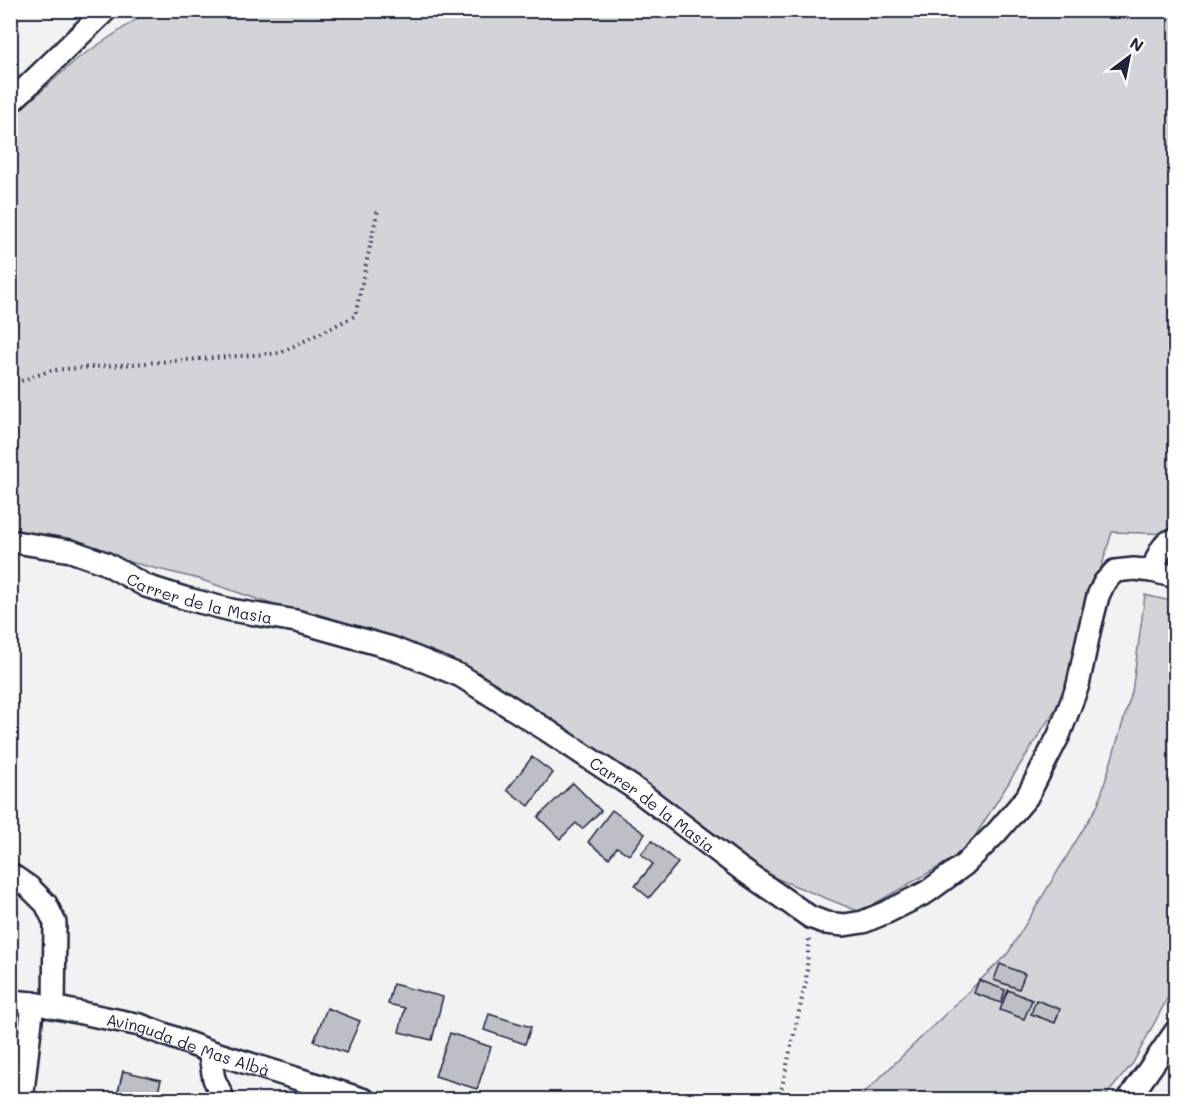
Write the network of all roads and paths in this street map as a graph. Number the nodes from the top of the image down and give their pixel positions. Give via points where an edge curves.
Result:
1 (106, 10) edge
2 (10, 103) edge
3 (378, 209) dead end
4 (10, 385) edge
5 (1176, 540) edge
6 (10, 543) edge
7 (1152, 571) junction
8 (1176, 577) edge
9 (10, 874) edge
10 (810, 917) junction
11 (10, 1001) edge
12 (33, 1003) junction
13 (54, 1007) junction
14 (1176, 1031) edge
15 (209, 1051) junction
16 (22, 1100) edge
17 (224, 1100) edge
18 (365, 1100) edge
19 (780, 1100) edge
20 (1128, 1100) edge

1 - 2 street
3 - 4 path via 355,316 280,353 52,370
5 - 7 street via 1163,547
6 - 10 street, Carrer de la Masia via 71,551 105,563 146,586 392,648 461,676 634,788
7 - 8 street
7 - 10 street, Carrer de la Masia via 1115,572 1104,583 1078,685 1059,735 1027,797 998,832 964,865 927,892 887,912 844,925
9 - 13 street via 46,904 55,923
10 - 19 path via 806,981
11 - 12 street, Avinguda de Mas Albà
12 - 13 street, Avinguda de Mas Albà
12 - 16 street
13 - 15 street, Avinguda de Mas Albà via 140,1025
14 - 20 street
15 - 17 street via 214,1079
15 - 18 street, Avinguda de Mas Albà

